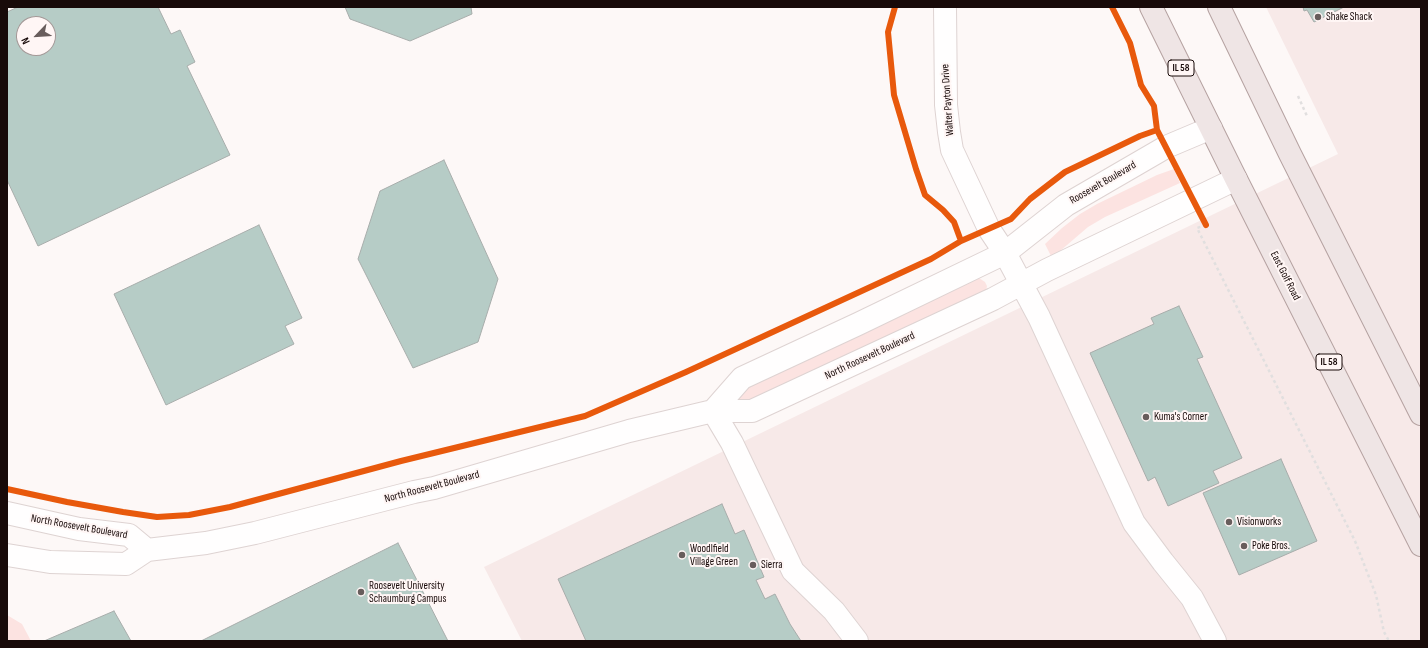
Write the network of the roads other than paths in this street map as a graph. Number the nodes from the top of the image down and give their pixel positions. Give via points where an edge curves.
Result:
1 (945, 7) edge
2 (1151, 7) edge
3 (1218, 7) edge
4 (1211, 128) junction
5 (1236, 180) junction
6 (1005, 253) junction
7 (1021, 283) junction
8 (713, 411) junction
9 (1421, 414) edge
10 (7, 513) edge
11 (1421, 545) edge
12 (147, 550) junction
13 (7, 555) edge
14 (857, 641) edge
15 (1215, 641) edge

1 - 6 street, Walter Payton Drive via 946,105 952,150 989,229
2 - 4 main road, East Golf Road / IL 58
3 - 9 main road via 1296,168
4 - 5 main road, East Golf Road / IL 58
4 - 6 street, Roosevelt Boulevard via 1166,147 1066,205
5 - 7 street
5 - 11 main road, East Golf Road / IL 58
6 - 7 street, Walter Payton Drive
6 - 8 street via 742,378
7 - 8 street, North Roosevelt Boulevard via 993,299 752,411
7 - 15 street, Walter Payton Drive via 1134,523 1192,598
8 - 12 street, North Roosevelt Boulevard via 629,431 434,488 255,533 206,544
8 - 14 street via 732,443 793,571 834,611
10 - 12 street, North Roosevelt Boulevard via 79,529 129,534
12 - 13 street, North Roosevelt Boulevard via 126,564 50,562

